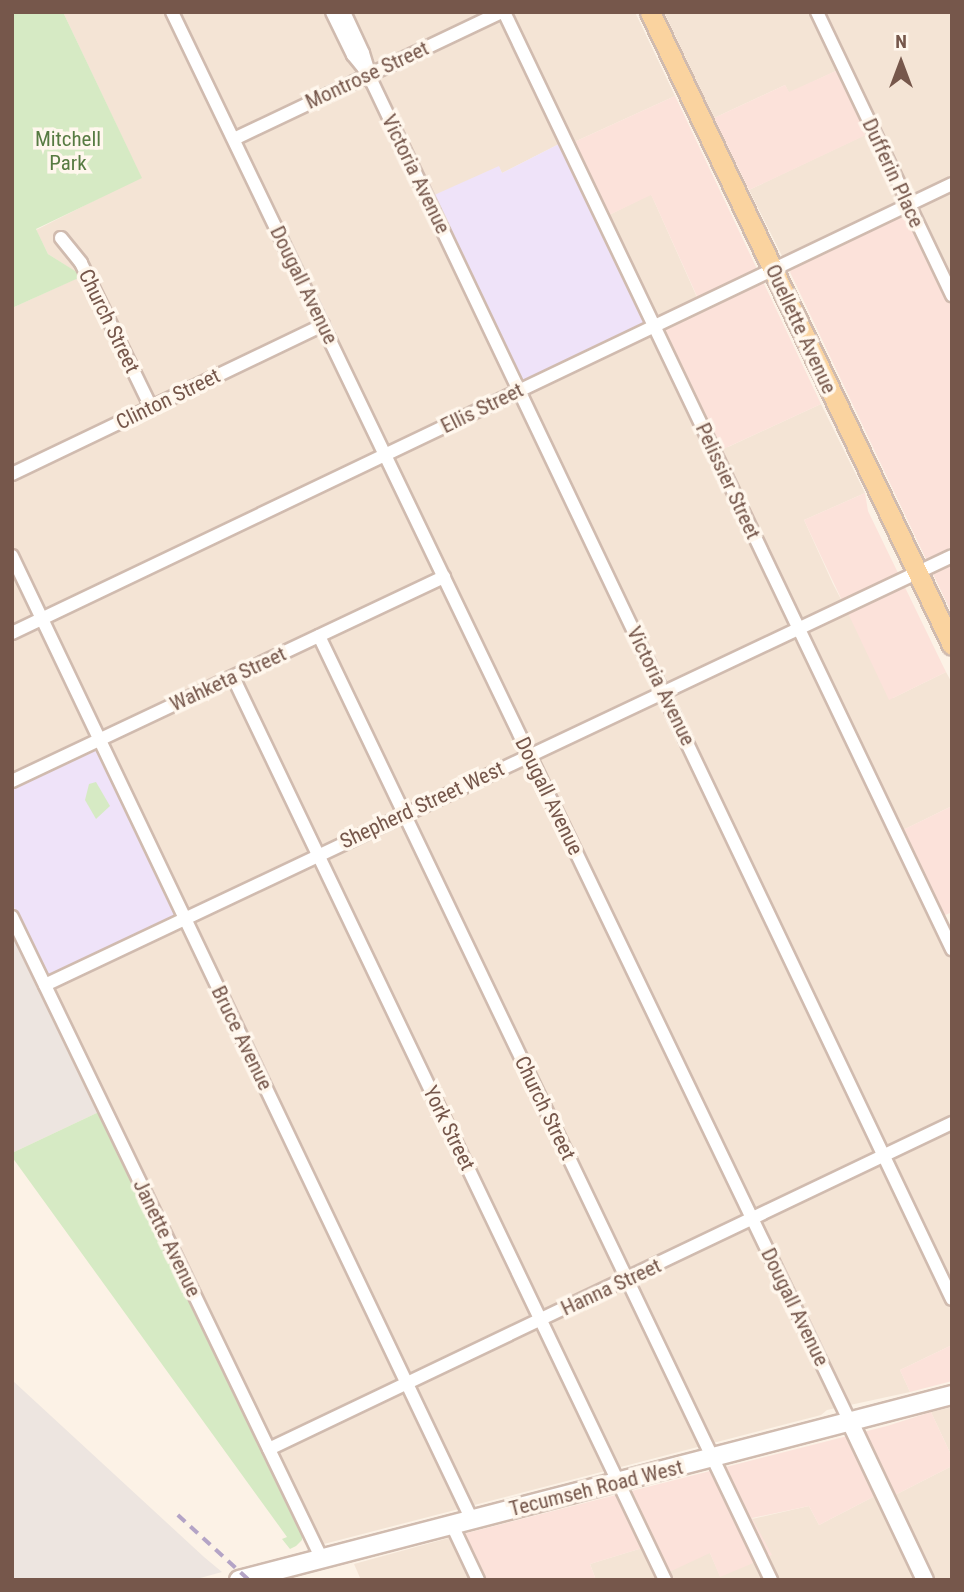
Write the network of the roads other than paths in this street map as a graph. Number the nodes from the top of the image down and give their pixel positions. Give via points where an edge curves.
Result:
1 (173, 12) edge
2 (332, 12) edge
3 (344, 12) edge
4 (502, 12) edge
5 (650, 12) edge
6 (817, 12) edge
7 (369, 74) junction
8 (234, 139) junction
9 (952, 184) edge
10 (909, 205) junction
11 (61, 238) dead end
12 (772, 269) junction
13 (952, 295) edge
14 (323, 325) junction
15 (654, 326) junction
16 (520, 390) junction
17 (151, 407) junction
18 (385, 455) junction
19 (12, 474) edge
20 (12, 556) edge
21 (952, 556) edge
22 (917, 573) junction
23 (444, 578) junction
24 (42, 619) junction
25 (798, 628) junction
26 (12, 633) edge
27 (319, 636) junction
28 (952, 645) edge
29 (233, 677) junction
30 (664, 691) junction
31 (99, 740) junction
32 (530, 754) junction
33 (12, 781) edge
34 (403, 814) junction
35 (318, 854) junction
36 (12, 917) edge
37 (185, 918) junction
38 (952, 949) edge
39 (45, 985) junction
40 (952, 1123) edge
41 (884, 1155) junction
42 (752, 1219) junction
43 (628, 1279) junction
44 (952, 1299) edge
45 (541, 1320) junction
46 (407, 1383) junction
47 (952, 1395) edge
48 (850, 1422) junction
49 (269, 1449) junction
50 (714, 1458) junction
51 (618, 1482) junction
52 (472, 1520) junction
53 (452, 1525) junction
54 (321, 1559) junction
55 (239, 1580) edge
56 (478, 1580) edge
57 (665, 1580) edge
58 (771, 1580) edge
59 (925, 1580) edge

1 - 8 street, Dougall Avenue
2 - 7 street, Victoria Avenue via 353,55
3 - 7 street, Victoria Avenue
4 - 7 street, Montrose Street
4 - 15 street, Pelissier Street
5 - 12 main road, Ouellette Avenue
6 - 10 street, Dufferin Place
7 - 8 street, Montrose Street
7 - 16 street, Victoria Avenue
8 - 14 street, Dougall Avenue
9 - 10 street, Ellis Street
10 - 12 street, Ellis Street
10 - 13 street, Dufferin Place
11 - 17 street, Church Street via 81,263
12 - 15 street, Ellis Street
12 - 22 main road, Ouellette Avenue
14 - 17 street, Clinton Street
14 - 18 street, Dougall Avenue
15 - 16 street, Ellis Street
15 - 25 street, Pelissier Street
16 - 18 street, Ellis Street
16 - 30 street, Victoria Avenue
17 - 19 street, Clinton Street
18 - 23 street, Dougall Avenue
18 - 24 street, Ellis Street
20 - 24 street, Bruce Avenue
21 - 22 street, Shepherd Street West
22 - 25 street, Shepherd Street West
22 - 28 main road, Ouellette Avenue
23 - 27 street, Wahketa Street
23 - 32 street, Dougall Avenue
24 - 26 street, Ellis Street
24 - 31 street, Bruce Avenue
25 - 30 street, Shepherd Street West
25 - 38 street, Pelissier Street
27 - 29 street, Wahketa Street
27 - 34 street, Church Street
29 - 31 street, Wahketa Street
29 - 35 street, York Street
30 - 32 street, Shepherd Street West
30 - 41 street, Victoria Avenue
31 - 33 street, Wahketa Street
31 - 37 street, Bruce Avenue
32 - 34 street, Shepherd Street West
32 - 42 street, Dougall Avenue
34 - 35 street, Shepherd Street West
34 - 43 street, Church Street
35 - 37 street, Shepherd Street West
35 - 45 street, York Street
36 - 39 street, Janette Avenue
37 - 39 street, Shepherd Street West
37 - 46 street, Bruce Avenue
39 - 49 street, Janette Avenue
40 - 41 street, Hanna Street
41 - 42 street, Hanna Street
41 - 44 street, Victoria Avenue
42 - 43 street, Hanna Street
42 - 48 street, Dougall Avenue
43 - 45 street, Hanna Street
43 - 50 street, Church Street
45 - 46 street, Hanna Street
45 - 51 street, York Street
46 - 49 street, Hanna Street
46 - 52 street, Bruce Avenue
47 - 48 main road, Tecumseh Road West
48 - 50 main road, Tecumseh Road West
48 - 59 street, Dougall Avenue
49 - 54 street, Janette Avenue
50 - 51 main road, Tecumseh Road West
50 - 58 street, Church Street
51 - 52 main road, Tecumseh Road West
51 - 57 street, York Street
52 - 53 main road, Tecumseh Road West
53 - 54 main road, Tecumseh Road West
53 - 56 street
54 - 55 main road, Tecumseh Road West

